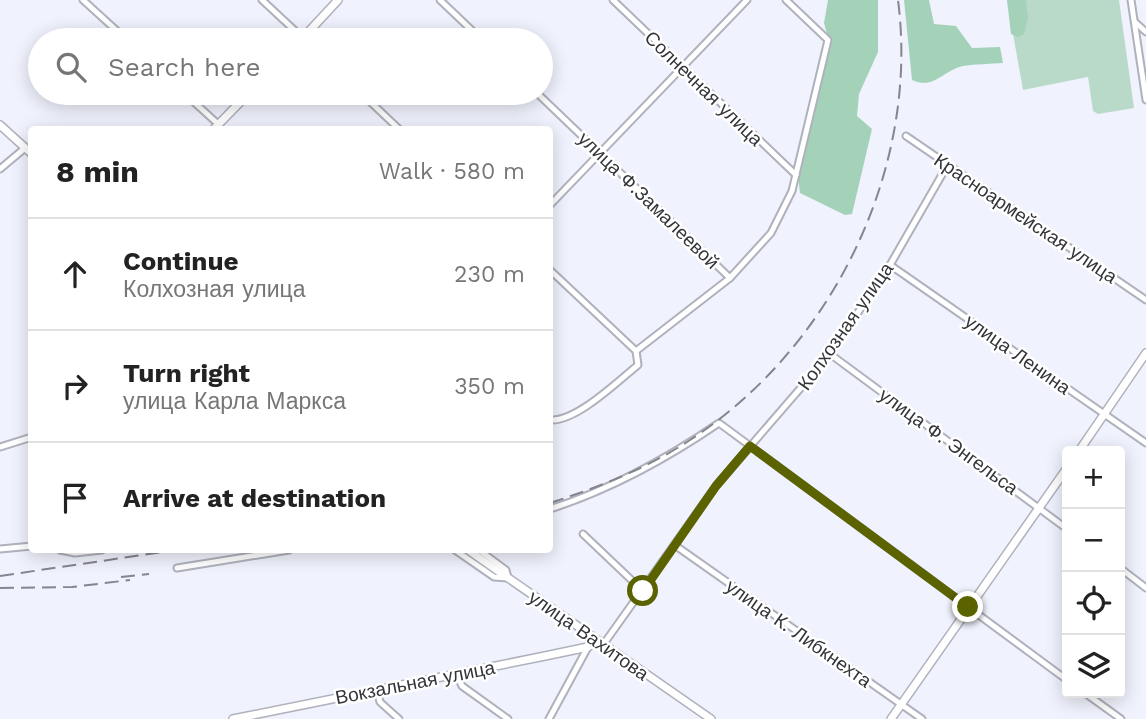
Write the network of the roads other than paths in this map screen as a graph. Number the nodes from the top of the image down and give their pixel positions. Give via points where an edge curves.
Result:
1 (83, 0) edge
2 (262, 0) edge
3 (338, 0) edge
4 (440, 0) edge
5 (613, 0) edge
6 (747, 0) edge
7 (786, 0) edge
8 (1131, 0) edge
9 (1135, 20) junction
10 (114, 28) edge
11 (291, 28) edge
12 (313, 28) edge
13 (469, 28) edge
14 (1146, 32) edge
15 (1146, 43) edge
16 (1139, 53) junction
17 (682, 68) junction
18 (1146, 100) edge
19 (195, 105) edge
20 (237, 105) edge
21 (374, 105) edge
22 (550, 105) edge
23 (0, 125) edge
24 (214, 126) edge
25 (216, 126) edge
26 (396, 126) edge
27 (905, 136) dead end
28 (28, 151) edge
29 (599, 152) junction
30 (947, 166) junction
31 (0, 169) edge
32 (796, 175) junction
33 (553, 202) edge
34 (890, 265) junction
35 (553, 273) edge
36 (730, 278) junction
37 (1146, 300) edge
38 (636, 351) junction
39 (1146, 353) edge
40 (830, 354) junction
41 (1105, 414) junction
42 (553, 420) edge
43 (28, 439) edge
44 (1146, 443) edge
45 (750, 446) junction
46 (1083, 446) edge
47 (0, 447) edge
48 (1062, 476) edge
49 (553, 508) edge
50 (1040, 509) junction
51 (1062, 525) edge
52 (583, 534) dead end
53 (28, 546) edge
54 (676, 546) junction
55 (0, 549) edge
56 (270, 553) edge
57 (459, 553) edge
58 (472, 553) edge
59 (483, 553) edge
60 (177, 568) dead end
61 (1125, 572) edge
62 (508, 578) junction
63 (1146, 588) edge
64 (643, 591) junction
65 (968, 607) junction
66 (596, 640) junction
67 (603, 645) junction
68 (588, 647) junction
69 (456, 673) junction
70 (1062, 676) edge
71 (377, 690) junction
72 (1092, 698) edge
73 (901, 705) junction
74 (233, 719) edge
75 (399, 719) edge
76 (508, 719) edge
77 (548, 719) edge
78 (711, 719) edge
79 (891, 719) edge
80 (922, 719) edge
81 (1121, 719) edge

1 - 10 street
2 - 11 street
3 - 12 street
4 - 13 street
5 - 17 street, Солнечная улица
6 - 17 street
7 - 32 street via 828,40
8 - 9 street
9 - 14 street
9 - 16 street
15 - 16 street
16 - 18 street
17 - 29 street
17 - 32 street, Солнечная улица
19 - 24 street
20 - 25 street
21 - 26 street
22 - 29 street, улица Ф.Замалеевой
23 - 28 street
27 - 30 street, Красноармейская улица
28 - 31 street
29 - 33 street
29 - 36 street, улица Ф.Замалеевой
30 - 34 street, Колхозная улица
30 - 37 street, Красноармейская улица
32 - 36 street via 771,233
34 - 40 street, Колхозная улица
34 - 41 street, улица Ленина
35 - 38 street
36 - 38 street
38 - 42 street via 638,365 573,415
39 - 41 street
40 - 45 street, Колхозная улица
40 - 50 street, улица Ф. Энгельса
41 - 44 street, улица Ленина
41 - 46 street
43 - 47 street
45 - 49 street via 719,423 657,465
45 - 54 street, Колхозная улица via 716,486
45 - 65 street
48 - 50 street
50 - 51 street, улица Ф. Энгельса
50 - 65 street
52 - 64 street
53 - 55 street
54 - 64 street, Колхозная улица
54 - 73 street, улица К. Либкнехта
56 - 60 street
57 - 62 street via 494,576
58 - 62 street, улица Вахитова
59 - 62 street via 506,570
61 - 63 street
62 - 66 street, улица Вахитова
64 - 67 street, Колхозная улица
65 - 70 street
65 - 73 street
66 - 67 street, улица Вахитова
66 - 68 street
67 - 78 street, улица Вахитова
68 - 69 street, Вокзальная улица
68 - 77 street
69 - 71 street, Вокзальная улица
69 - 76 street via 462,686
71 - 74 street, Вокзальная улица
71 - 75 street via 380,702
72 - 81 street
73 - 79 street
73 - 80 street, улица К. Либкнехта

